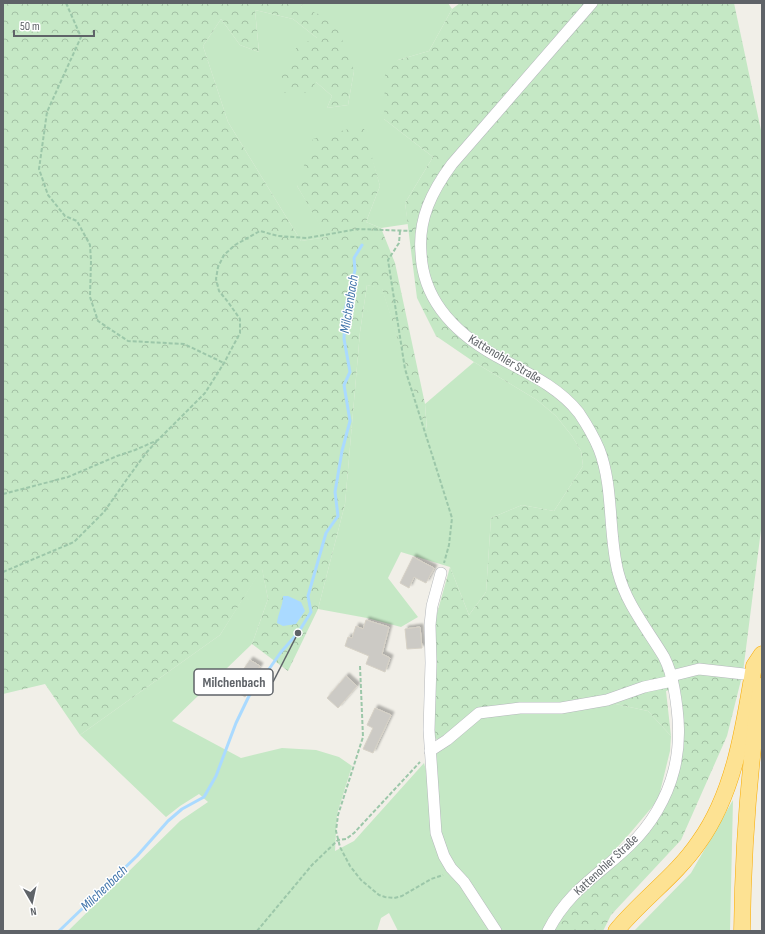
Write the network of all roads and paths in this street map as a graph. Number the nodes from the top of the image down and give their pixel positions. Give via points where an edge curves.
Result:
1 (66, 3) edge
2 (592, 3) edge
3 (224, 363) junction
4 (158, 440) junction
5 (3, 494) edge
6 (3, 572) edge
7 (441, 573) joint
8 (762, 654) edge
9 (360, 666) dead end
10 (744, 674) dead end
11 (672, 678) junction
12 (762, 680) edge
13 (430, 751) junction
14 (338, 840) junction
15 (456, 872) junction
16 (257, 931) edge
17 (496, 931) edge
18 (548, 931) edge
19 (616, 931) edge
20 (742, 931) edge

1 - 3 path via 81,37 46,112 39,169 48,195 65,216 77,221 90,245 90,297 98,322 128,341 184,344
2 - 11 street, Kattenohler Straße via 442,178 423,218 421,260 430,292 453,324 473,342 536,377 560,394 577,411 592,434 604,464 614,552 623,589 665,660
3 - 4 path via 205,393
3 - 7 path via 240,333 240,319 219,291 216,279 218,267 224,256 235,245 260,231 278,236 307,238 358,229 400,231 399,243 388,260 405,370 452,518 449,544
4 - 5 path via 68,477
4 - 6 path via 104,512 74,542
7 - 13 street via 430,625
8 - 19 highway via 754,666 737,754 712,823 672,875 632,912
9 - 14 path via 363,737 338,815
10 - 11 street via 699,669
11 - 13 street via 606,700 569,706 479,713
11 - 18 street, Kattenohler Straße via 680,734 674,772 661,804 629,846 565,904
12 - 20 highway via 745,825
13 - 14 path via 354,833 346,839
13 - 15 street via 436,833 444,856
14 - 15 path via 345,857 361,880 379,895 386,897 402,896 438,876
14 - 16 path via 312,865
15 - 17 street

